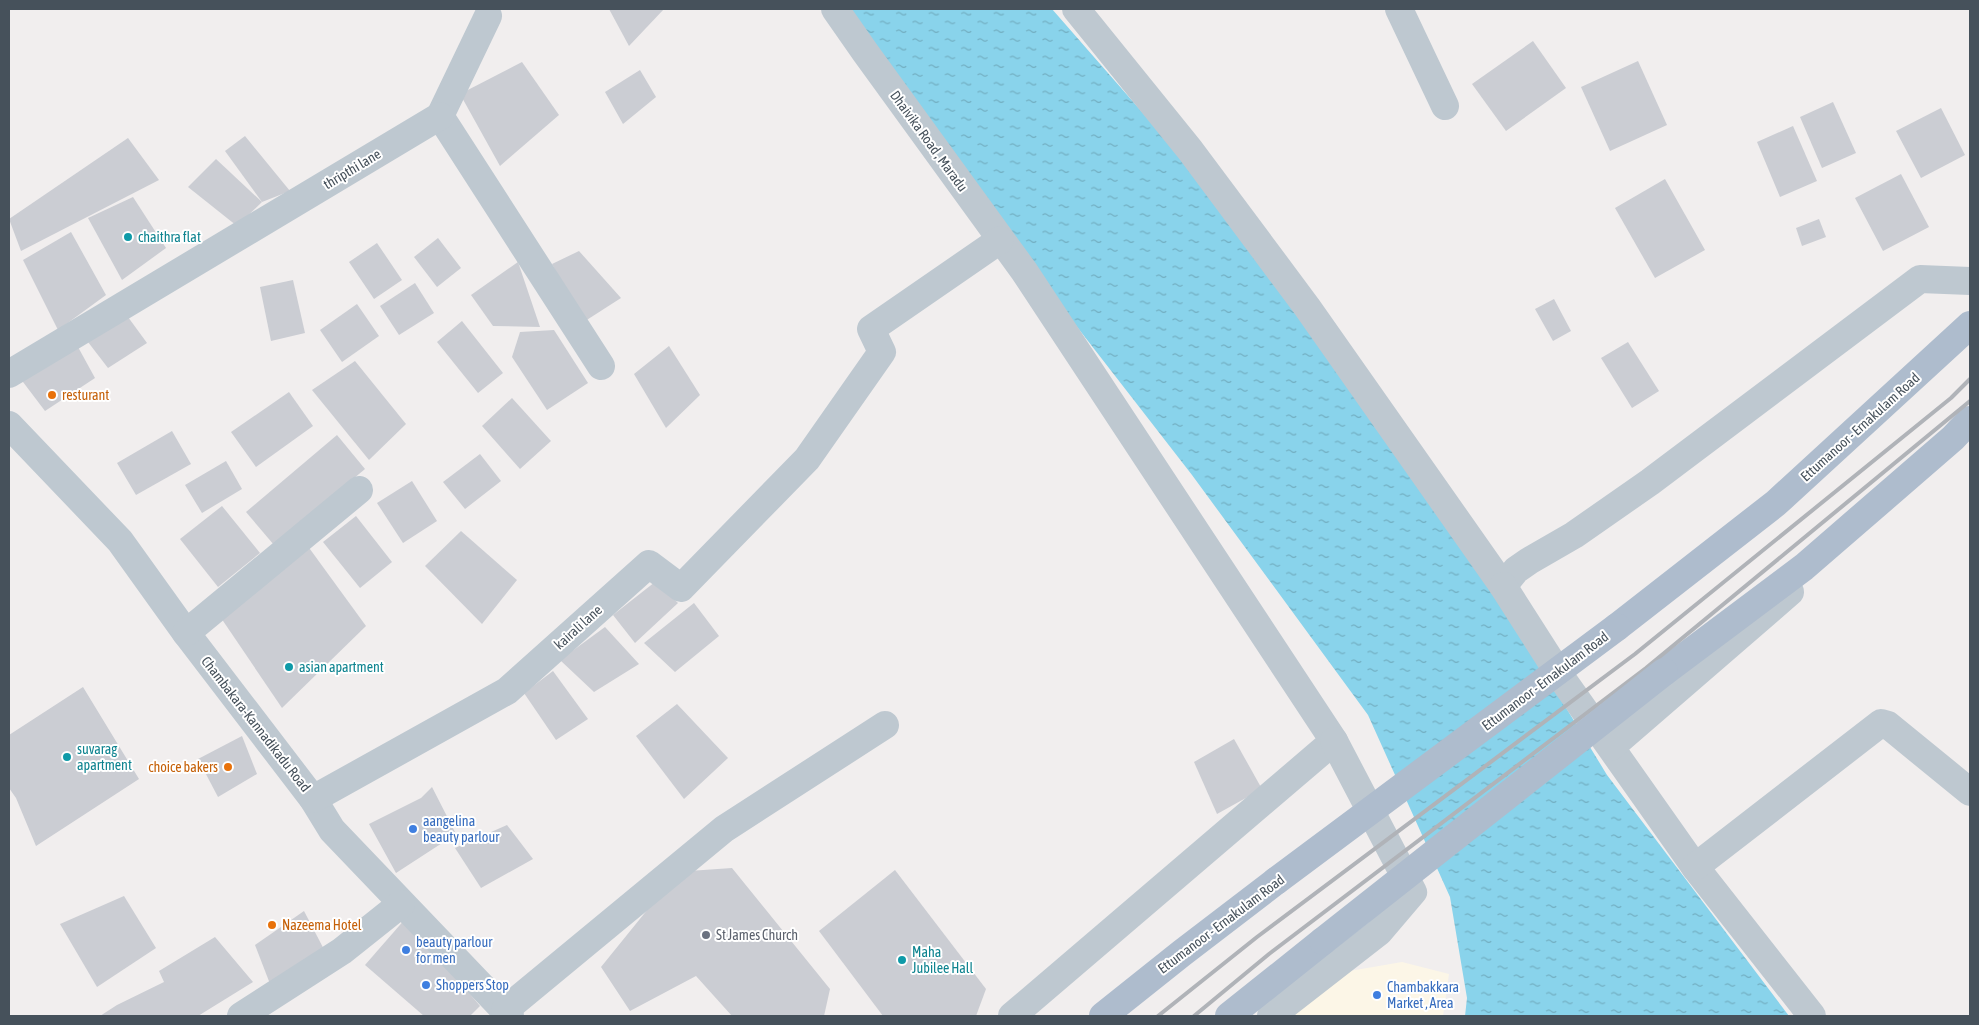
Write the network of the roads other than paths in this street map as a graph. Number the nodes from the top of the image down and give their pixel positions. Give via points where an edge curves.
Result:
1 (835, 9) edge
2 (1076, 9) edge
3 (1399, 9) edge
4 (488, 16) dead end
5 (1445, 106) dead end
6 (440, 116) junction
7 (1000, 240) junction
8 (1970, 281) edge
9 (1970, 325) edge
10 (601, 366) dead end
11 (9, 374) edge
12 (1970, 420) edge
13 (9, 425) edge
14 (1970, 435) edge
15 (359, 490) dead end
16 (1503, 586) junction
17 (186, 633) junction
18 (885, 726) dead end
19 (1334, 741) junction
20 (1611, 747) junction
21 (1970, 792) edge
22 (313, 798) junction
23 (1695, 867) junction
24 (402, 904) junction
25 (508, 1013) edge
26 (241, 1016) edge
27 (1012, 1016) edge
28 (1103, 1016) edge
29 (1229, 1016) edge
30 (1271, 1016) edge
31 (1812, 1016) edge

1 - 7 street, Dhaivika Road , Maradu
2 - 16 street via 1190,150 1307,307
3 - 5 street
4 - 6 street
6 - 10 street
6 - 11 street, thripthi lane
7 - 19 street, Dhaivika Road , Maradu via 1024,271
7 - 22 street, kairali lane via 871,329 882,352 807,459 681,588 649,564 507,691
8 - 16 street via 1920,279 1650,482 1574,535 1516,570
9 - 28 main road, Ettumanoor - Ernakulam Road, bridge via 1776,504 1618,627 1276,881
12 - 29 main road, bridge via 1804,567 1664,672
13 - 17 street, Chambakara-Kannadikadu Road via 120,541
14 - 20 street
15 - 17 street
16 - 20 street
17 - 22 street, Chambakara-Kannadikadu Road
18 - 25 street via 724,829
19 - 27 street
19 - 30 street, Dhaivika Road , Maradu via 1413,892 1379,932
20 - 23 street
21 - 23 street via 1888,725 1881,723
22 - 24 street, Chambakara-Kannadikadu Road via 332,830
23 - 31 street
24 - 25 street, Chambakara-Kannadikadu Road
24 - 26 street via 342,951

